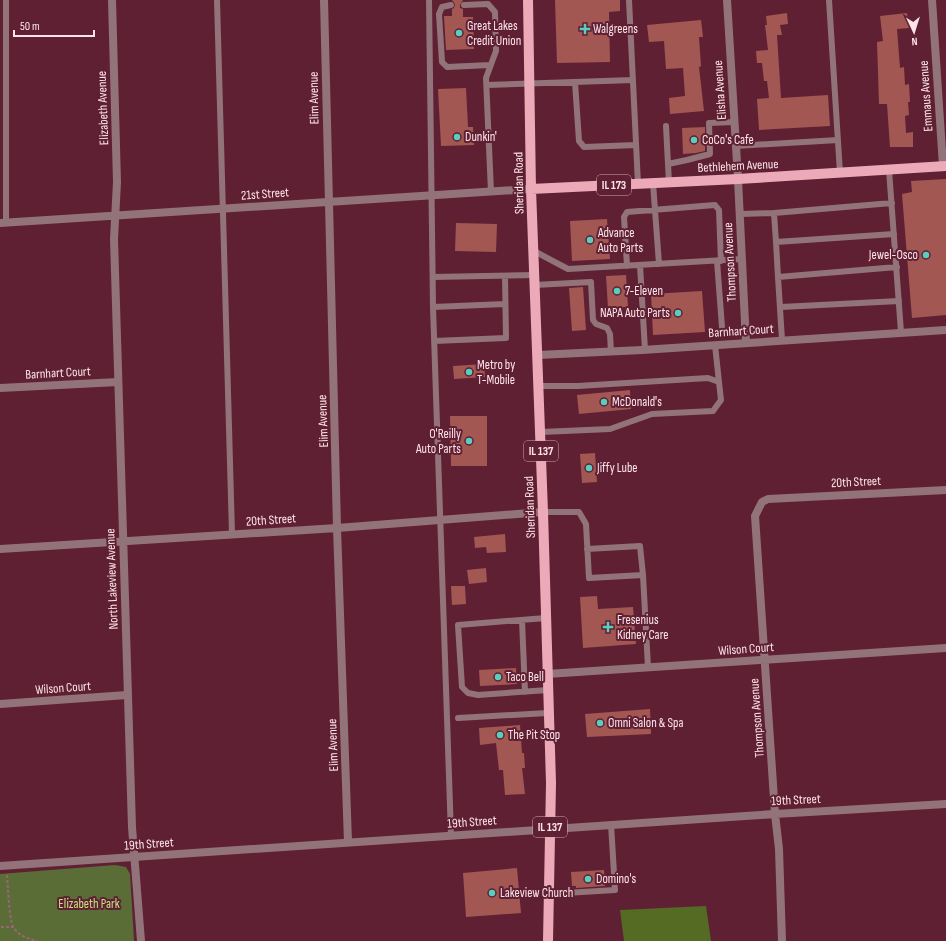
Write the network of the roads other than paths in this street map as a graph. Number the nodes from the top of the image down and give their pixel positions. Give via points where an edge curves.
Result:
1 (6, 0) edge
2 (112, 0) edge
3 (217, 0) edge
4 (324, 0) edge
5 (429, 0) edge
6 (528, 0) edge
7 (629, 0) edge
8 (727, 0) edge
9 (828, 0) edge
10 (932, 0) edge
11 (451, 5) dead end
12 (464, 5) dead end
13 (490, 65) junction
14 (633, 80) junction
15 (575, 82) junction
16 (530, 83) junction
17 (487, 86) junction
18 (734, 122) junction
19 (666, 126) dead end
20 (838, 140) junction
21 (636, 145) junction
22 (736, 146) junction
23 (668, 164) junction
24 (945, 166) edge
25 (889, 170) junction
26 (840, 173) junction
27 (738, 179) junction
28 (653, 183) junction
29 (669, 183) junction
30 (638, 184) junction
31 (531, 189) junction
32 (491, 192) junction
33 (432, 196) junction
34 (329, 202) junction
35 (892, 203) junction
36 (222, 209) junction
37 (655, 210) junction
38 (774, 213) junction
39 (740, 214) junction
40 (115, 216) junction
41 (3, 223) edge
42 (894, 234) junction
43 (776, 242) junction
44 (534, 251) junction
45 (742, 259) junction
46 (719, 261) junction
47 (659, 264) junction
48 (640, 265) junction
49 (627, 266) junction
50 (897, 267) junction
51 (504, 276) junction
52 (433, 277) junction
53 (778, 277) junction
54 (535, 280) junction
55 (899, 301) junction
56 (505, 304) junction
57 (433, 307) junction
58 (781, 307) junction
59 (722, 327) dead end
60 (946, 330) edge
61 (902, 332) junction
62 (782, 340) junction
63 (434, 341) junction
64 (746, 343) junction
65 (716, 345) junction
66 (645, 350) junction
67 (611, 352) junction
68 (538, 354) junction
69 (118, 382) junction
70 (719, 382) junction
71 (539, 386) junction
72 (0, 388) edge
73 (541, 432) junction
74 (946, 490) edge
75 (768, 498) joint
76 (544, 512) junction
77 (440, 520) junction
78 (338, 528) junction
79 (232, 534) junction
80 (123, 541) junction
81 (0, 549) edge
82 (587, 549) junction
83 (643, 575) junction
84 (546, 618) junction
85 (522, 620) junction
86 (946, 648) edge
87 (766, 660) junction
88 (648, 668) junction
89 (547, 674) junction
90 (548, 690) junction
91 (525, 692) junction
92 (127, 695) junction
93 (0, 704) edge
94 (548, 714) junction
95 (458, 718) dead end
96 (946, 804) edge
97 (775, 814) junction
98 (611, 824) junction
99 (550, 829) junction
100 (451, 835) junction
101 (348, 842) junction
102 (134, 857) junction
103 (3, 866) edge
104 (549, 894) junction
105 (140, 941) edge
106 (548, 941) edge
107 (782, 941) edge

1 - 41 lane
2 - 40 street, Elizabeth Avenue via 117,182
3 - 36 lane
4 - 34 street, Elim Avenue
5 - 33 lane
6 - 16 main road, Sheridan Road / IL 137
7 - 14 lane
8 - 18 street, Elisha Avenue
9 - 20 lane
10 - 24 street, Emmaus Avenue
11 - 13 lane via 442,7 439,14 442,62 447,67
12 - 13 lane via 488,4 495,12 496,51
13 - 17 lane via 486,78
14 - 15 lane
14 - 21 lane
15 - 16 lane
15 - 21 lane via 579,141 584,147
16 - 17 lane
16 - 31 main road, Sheridan Road / IL 137
17 - 32 lane
18 - 22 street, Elisha Avenue
18 - 23 lane via 709,123 710,154
19 - 23 lane
20 - 22 lane
20 - 26 lane
21 - 30 lane
22 - 27 street, Elisha Avenue
23 - 29 lane
24 - 25 main road, Bethlehem Avenue / IL 173
25 - 26 main road, Bethlehem Avenue / IL 173
25 - 35 lane
26 - 27 main road, Bethlehem Avenue / IL 173
27 - 29 main road, Bethlehem Avenue / IL 173
27 - 39 street, Thompson Avenue
28 - 29 main road, Bethlehem Avenue / IL 173
28 - 30 main road, Bethlehem Avenue / IL 173
28 - 37 lane
30 - 31 main road, Bethlehem Avenue / IL 173
31 - 32 street, 21st Street
31 - 44 main road, Sheridan Road / IL 137
32 - 33 street, 21st Street
33 - 34 street, 21st Street
33 - 52 lane
34 - 36 street, 21st Street
34 - 78 street, Elim Avenue
35 - 38 lane
35 - 42 lane
36 - 40 street, 21st Street
36 - 79 lane
37 - 46 lane via 715,206 719,210
37 - 47 lane
37 - 49 lane via 627,212 624,217
38 - 39 lane
38 - 43 lane
39 - 45 street, Thompson Avenue
40 - 41 street, 21st Street
40 - 69 street, North Lakeview Avenue
42 - 43 lane
42 - 50 lane
43 - 53 lane
44 - 49 lane via 568,269
44 - 54 main road, Sheridan Road / IL 137
45 - 46 lane
45 - 64 street, Thompson Avenue
46 - 47 lane
46 - 59 lane
47 - 48 lane
48 - 49 lane
48 - 66 lane
50 - 53 lane
50 - 55 lane
51 - 52 lane
51 - 54 lane
51 - 56 lane
52 - 57 lane
53 - 58 lane
54 - 67 lane via 591,282 593,320 607,328
54 - 68 main road, Sheridan Road / IL 137
55 - 58 lane
55 - 61 lane
56 - 57 lane
56 - 63 lane via 506,338
57 - 63 lane
58 - 62 lane
60 - 61 street, Barnhart Court
61 - 62 street, Barnhart Court
62 - 64 street, Barnhart Court
63 - 77 lane
64 - 65 street, Barnhart Court
65 - 66 street, Barnhart Court
65 - 70 lane
66 - 67 street, Barnhart Court
67 - 68 street, Barnhart Court
68 - 71 main road, Sheridan Road / IL 137
69 - 72 street, Barnhart Court
69 - 80 street, North Lakeview Avenue
70 - 71 lane via 708,378
70 - 73 lane via 721,400 713,411 652,414 610,429
71 - 73 main road, Sheridan Road / IL 137
73 - 76 main road, Sheridan Road / IL 137
74 - 75 street, 20th Street
75 - 87 street, Thompson Avenue via 762,502 756,516
76 - 77 street, 20th Street
76 - 82 lane via 579,512 586,524
76 - 84 main road, Sheridan Road / IL 137
77 - 78 street, 20th Street
77 - 100 lane
78 - 79 street, 20th Street
78 - 101 street, Elim Avenue
79 - 80 street, 20th Street
80 - 81 street, 20th Street
80 - 92 street, North Lakeview Avenue
82 - 83 lane via 640,546
82 - 83 lane via 589,578
83 - 88 lane
84 - 85 lane
84 - 89 main road, Sheridan Road / IL 137
85 - 91 lane
85 - 91 lane via 458,625 462,687 468,693 478,695
86 - 87 street, Wilson Court
87 - 88 street, Wilson Court
87 - 97 street, Thompson Avenue
88 - 89 street, Wilson Court
89 - 90 main road, Sheridan Road / IL 137
90 - 91 lane
90 - 94 main road, Sheridan Road / IL 137
92 - 93 street, Wilson Court
92 - 102 street, North Lakeview Avenue
94 - 95 lane
94 - 99 main road, Sheridan Road / IL 137
96 - 97 street, 19th Street
97 - 98 street, 19th Street
97 - 107 street, Thompson Avenue via 779,848
98 - 99 street, 19th Street
98 - 104 lane via 615,890
99 - 100 street, 19th Street
99 - 104 main road, Sheridan Road / IL 137
100 - 101 street, 19th Street
101 - 102 street, 19th Street
102 - 103 street, 19th Street
102 - 105 street, North Lakeview Avenue
104 - 106 main road, Sheridan Road / IL 137

